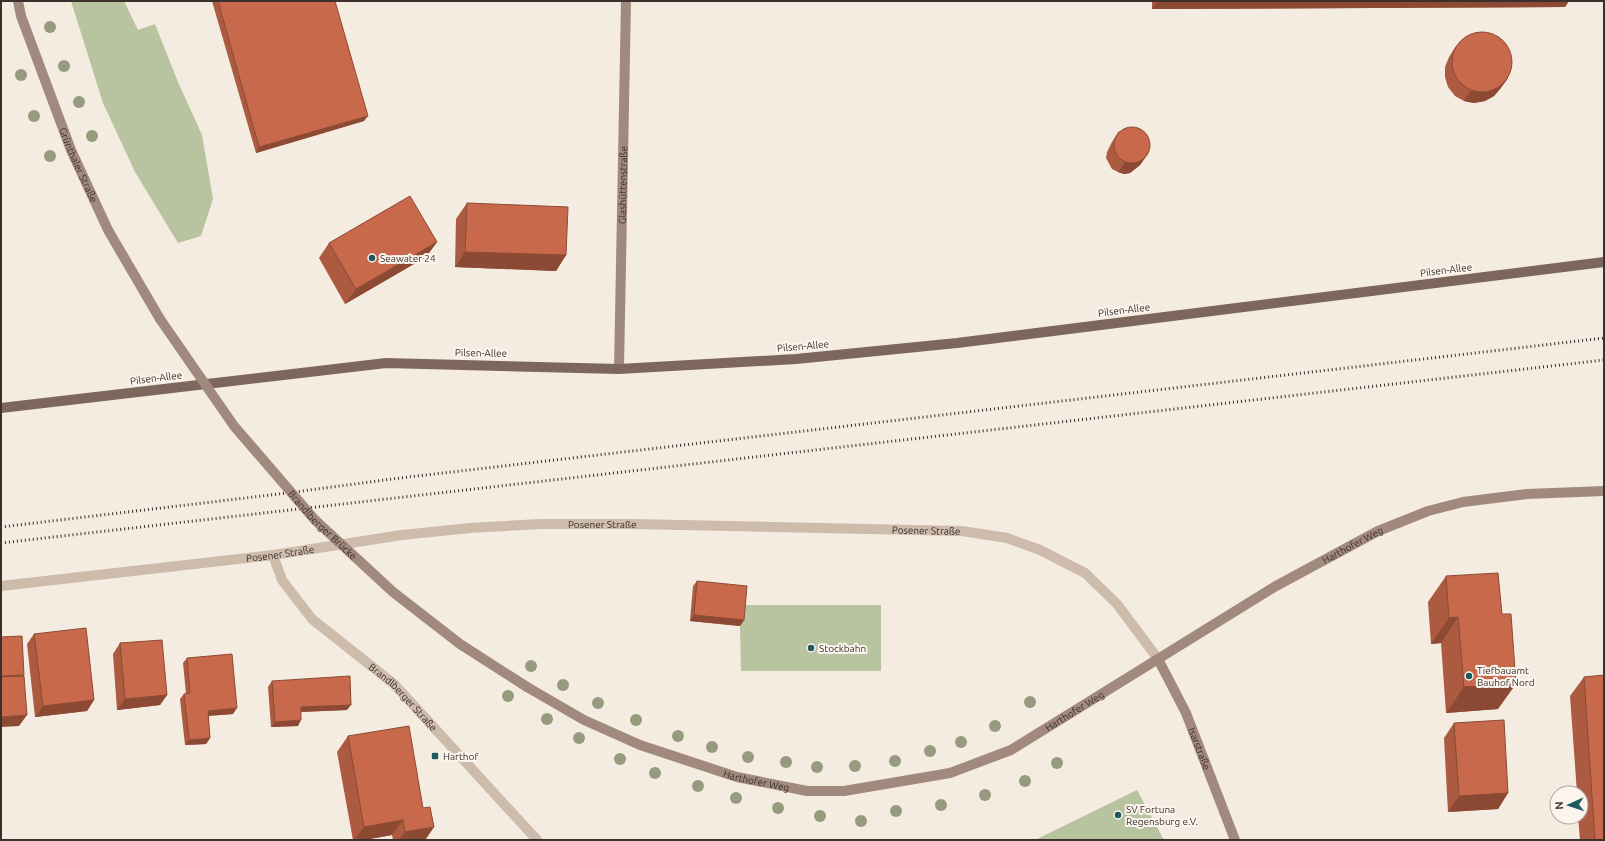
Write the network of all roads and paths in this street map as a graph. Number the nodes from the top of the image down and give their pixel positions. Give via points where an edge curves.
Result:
1 (18, 1) edge
2 (626, 1) edge
3 (1604, 262) edge
4 (160, 319) joint
5 (619, 369) junction
6 (1, 408) edge
7 (1604, 491) edge
8 (273, 555) junction
9 (1, 586) edge
10 (1158, 659) junction
11 (527, 687) joint
12 (537, 840) edge
13 (1236, 840) edge

1 - 4 street, Grünthaler Straße via 21,16 71,150 108,230
2 - 5 street, Glashüttenstraße
3 - 5 main road, Pilsen-Allee via 957,344 796,360
4 - 11 street, Brandlberger Brücke, bridge via 234,426 315,520 393,592 460,644
5 - 6 main road, Pilsen-Allee via 386,363
7 - 10 street, Harthofer Weg via 1527,494 1463,502 1428,511 1378,531 1276,586
8 - 9 street, Posener Straße
8 - 10 street, Posener Straße via 402,535 540,524 962,531 1006,538 1040,550 1085,573 1117,604
8 - 12 street, Brandlberger Straße via 282,580 312,619 394,684
10 - 11 street, Harthofer Weg via 1011,750 950,773 844,791 807,791 737,777 640,745 584,720
10 - 13 street, Isarstraße via 1186,713

